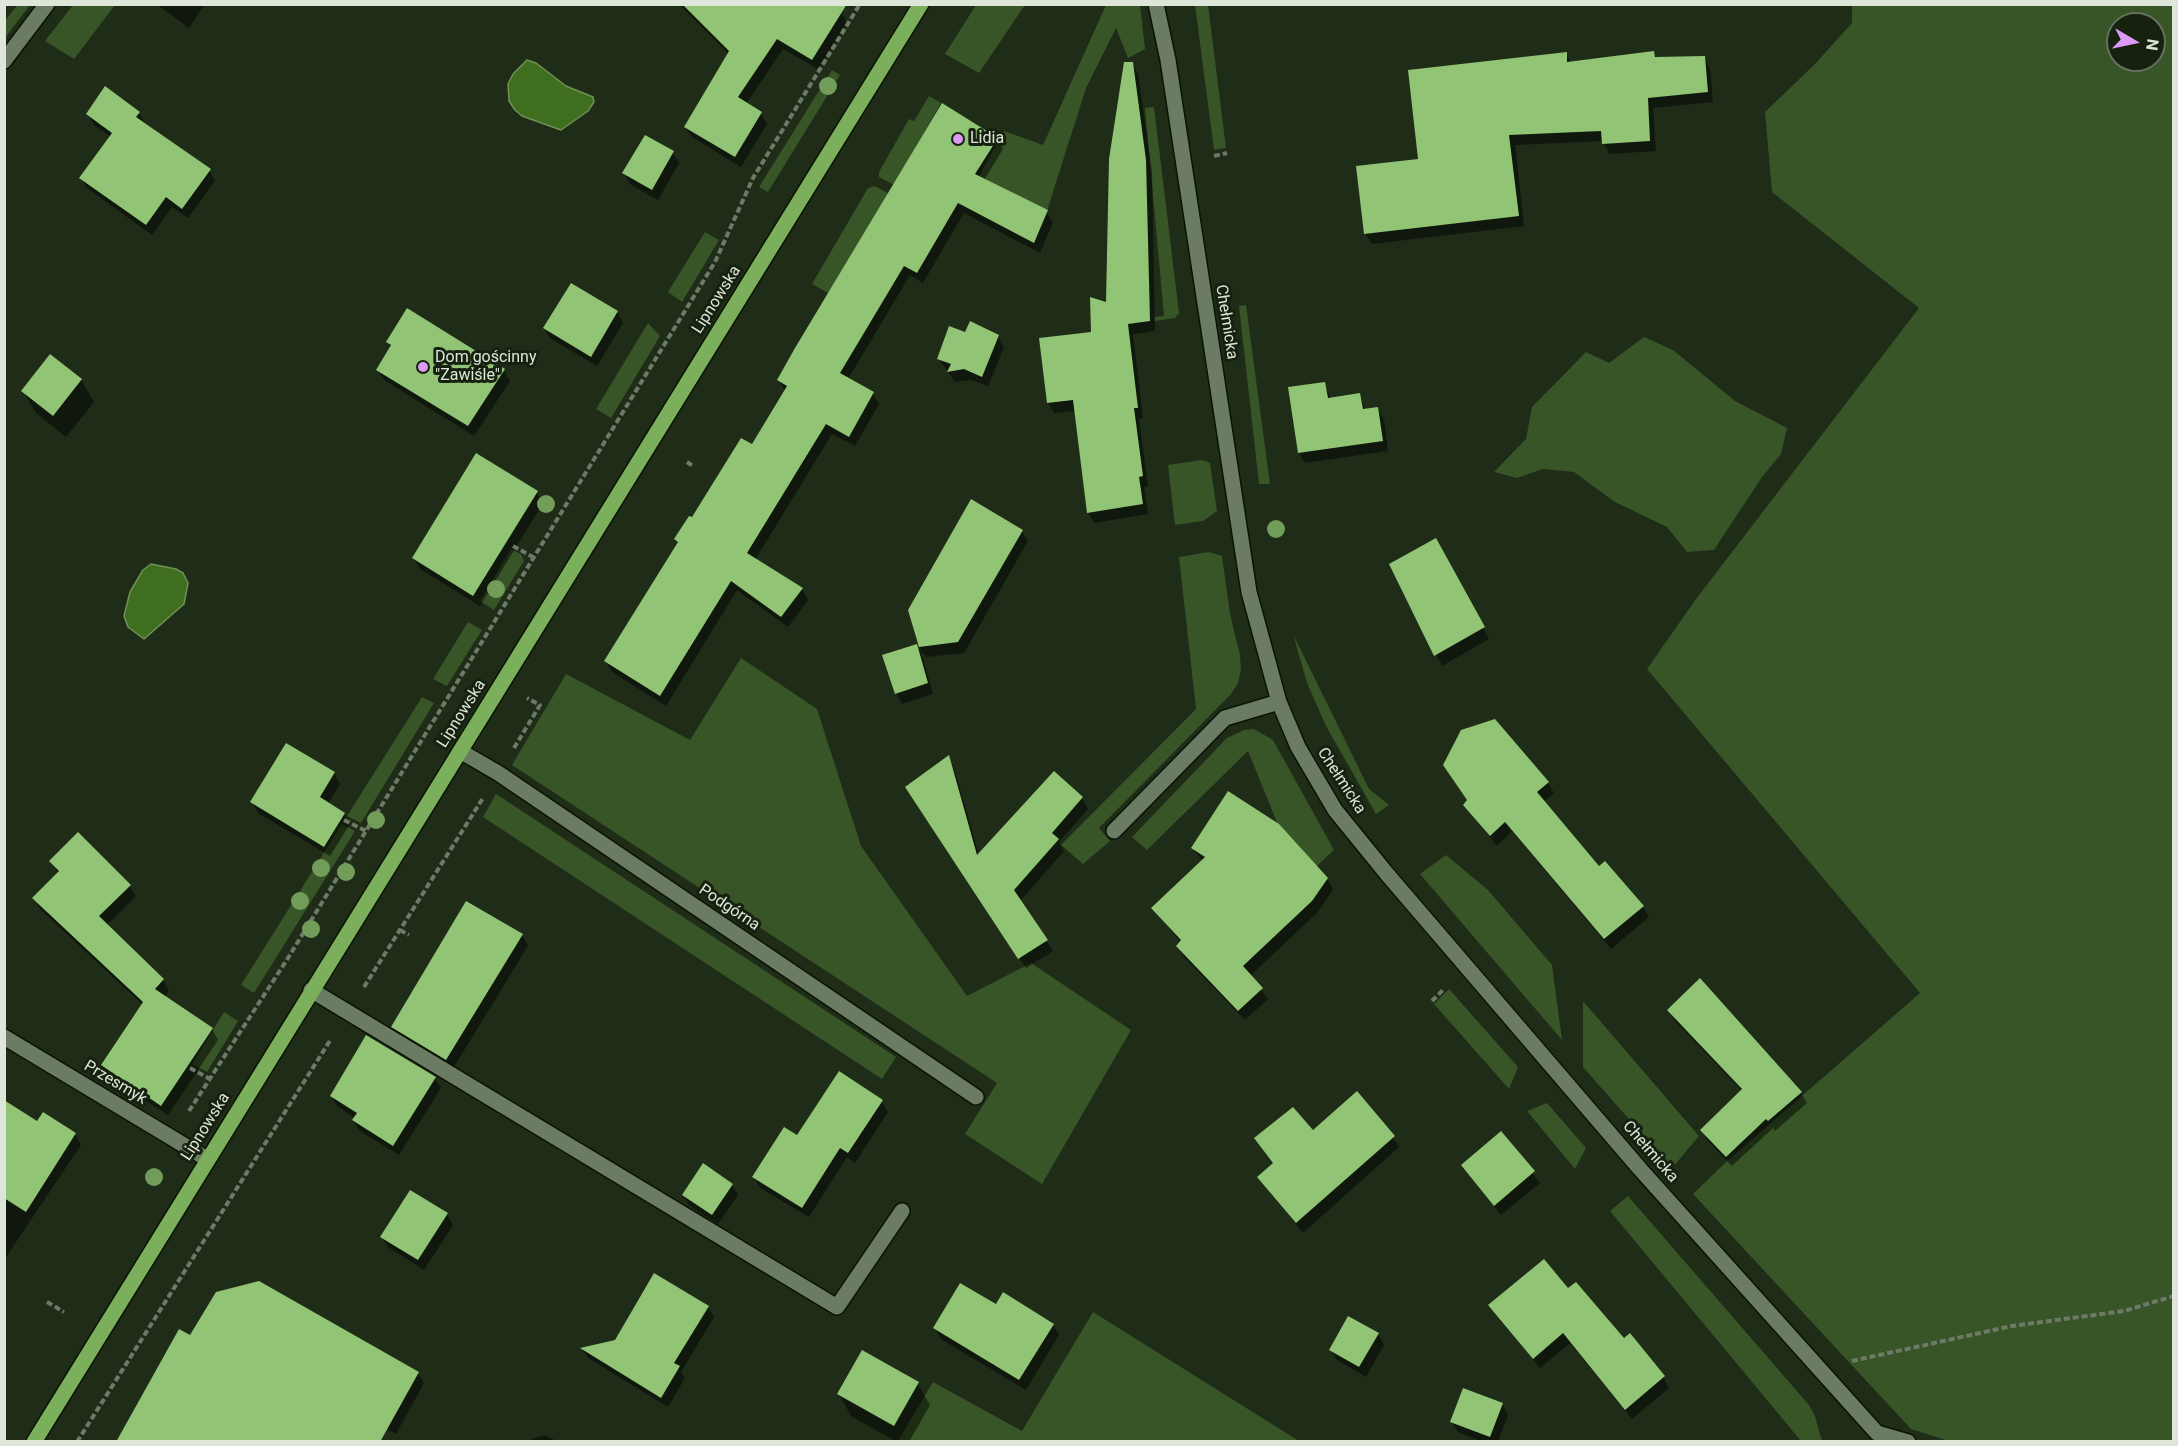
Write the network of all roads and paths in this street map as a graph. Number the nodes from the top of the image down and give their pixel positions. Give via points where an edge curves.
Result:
1 (47, 4) edge
2 (861, 4) edge
3 (921, 4) edge
4 (1156, 4) edge
5 (4, 62) edge
6 (687, 462) dead end
7 (694, 467) dead end
8 (513, 546) dead end
9 (533, 557) junction
10 (1279, 702) junction
11 (540, 705) dead end
12 (460, 751) junction
13 (498, 774) junction
14 (344, 820) dead end
15 (366, 831) junction
16 (1114, 831) dead end
17 (400, 930) junction
18 (409, 935) dead end
19 (310, 990) junction
20 (348, 1013) junction
21 (4, 1037) edge
22 (190, 1068) dead end
23 (210, 1079) junction
24 (976, 1097) dead end
25 (172, 1138) junction
26 (207, 1159) junction
27 (902, 1211) dead end
28 (2174, 1296) edge
29 (48, 1302) dead end
30 (64, 1312) dead end
31 (1819, 1368) junction
32 (1872, 1437) edge
33 (34, 1442) edge
34 (77, 1442) edge
35 (1908, 1442) edge

1 - 5 street
2 - 9 path via 753,178 715,262
3 - 12 main road, Lipnowska
4 - 10 street, Chełmicka via 1168,60 1249,592
6 - 7 path
8 - 9 path
9 - 15 path
10 - 16 street via 1225,718
10 - 31 street, Chełmicka via 1298,747 1335,810 1640,1169
11 - 13 path
12 - 13 street, Podgórna
12 - 19 main road, Lipnowska
13 - 17 path
13 - 24 street, Podgórna
14 - 15 path
15 - 23 path
17 - 18 path
17 - 20 path
19 - 20 street
19 - 26 main road, Lipnowska
20 - 27 street via 837,1307
20 - 34 path
21 - 25 street, Przesmyk
22 - 23 path
23 - 25 path
25 - 26 street, Przesmyk
26 - 33 main road, Lipnowska
28 - 31 path via 2124,1311 2012,1326
29 - 30 path
31 - 32 street, Chełmicka
32 - 35 street

